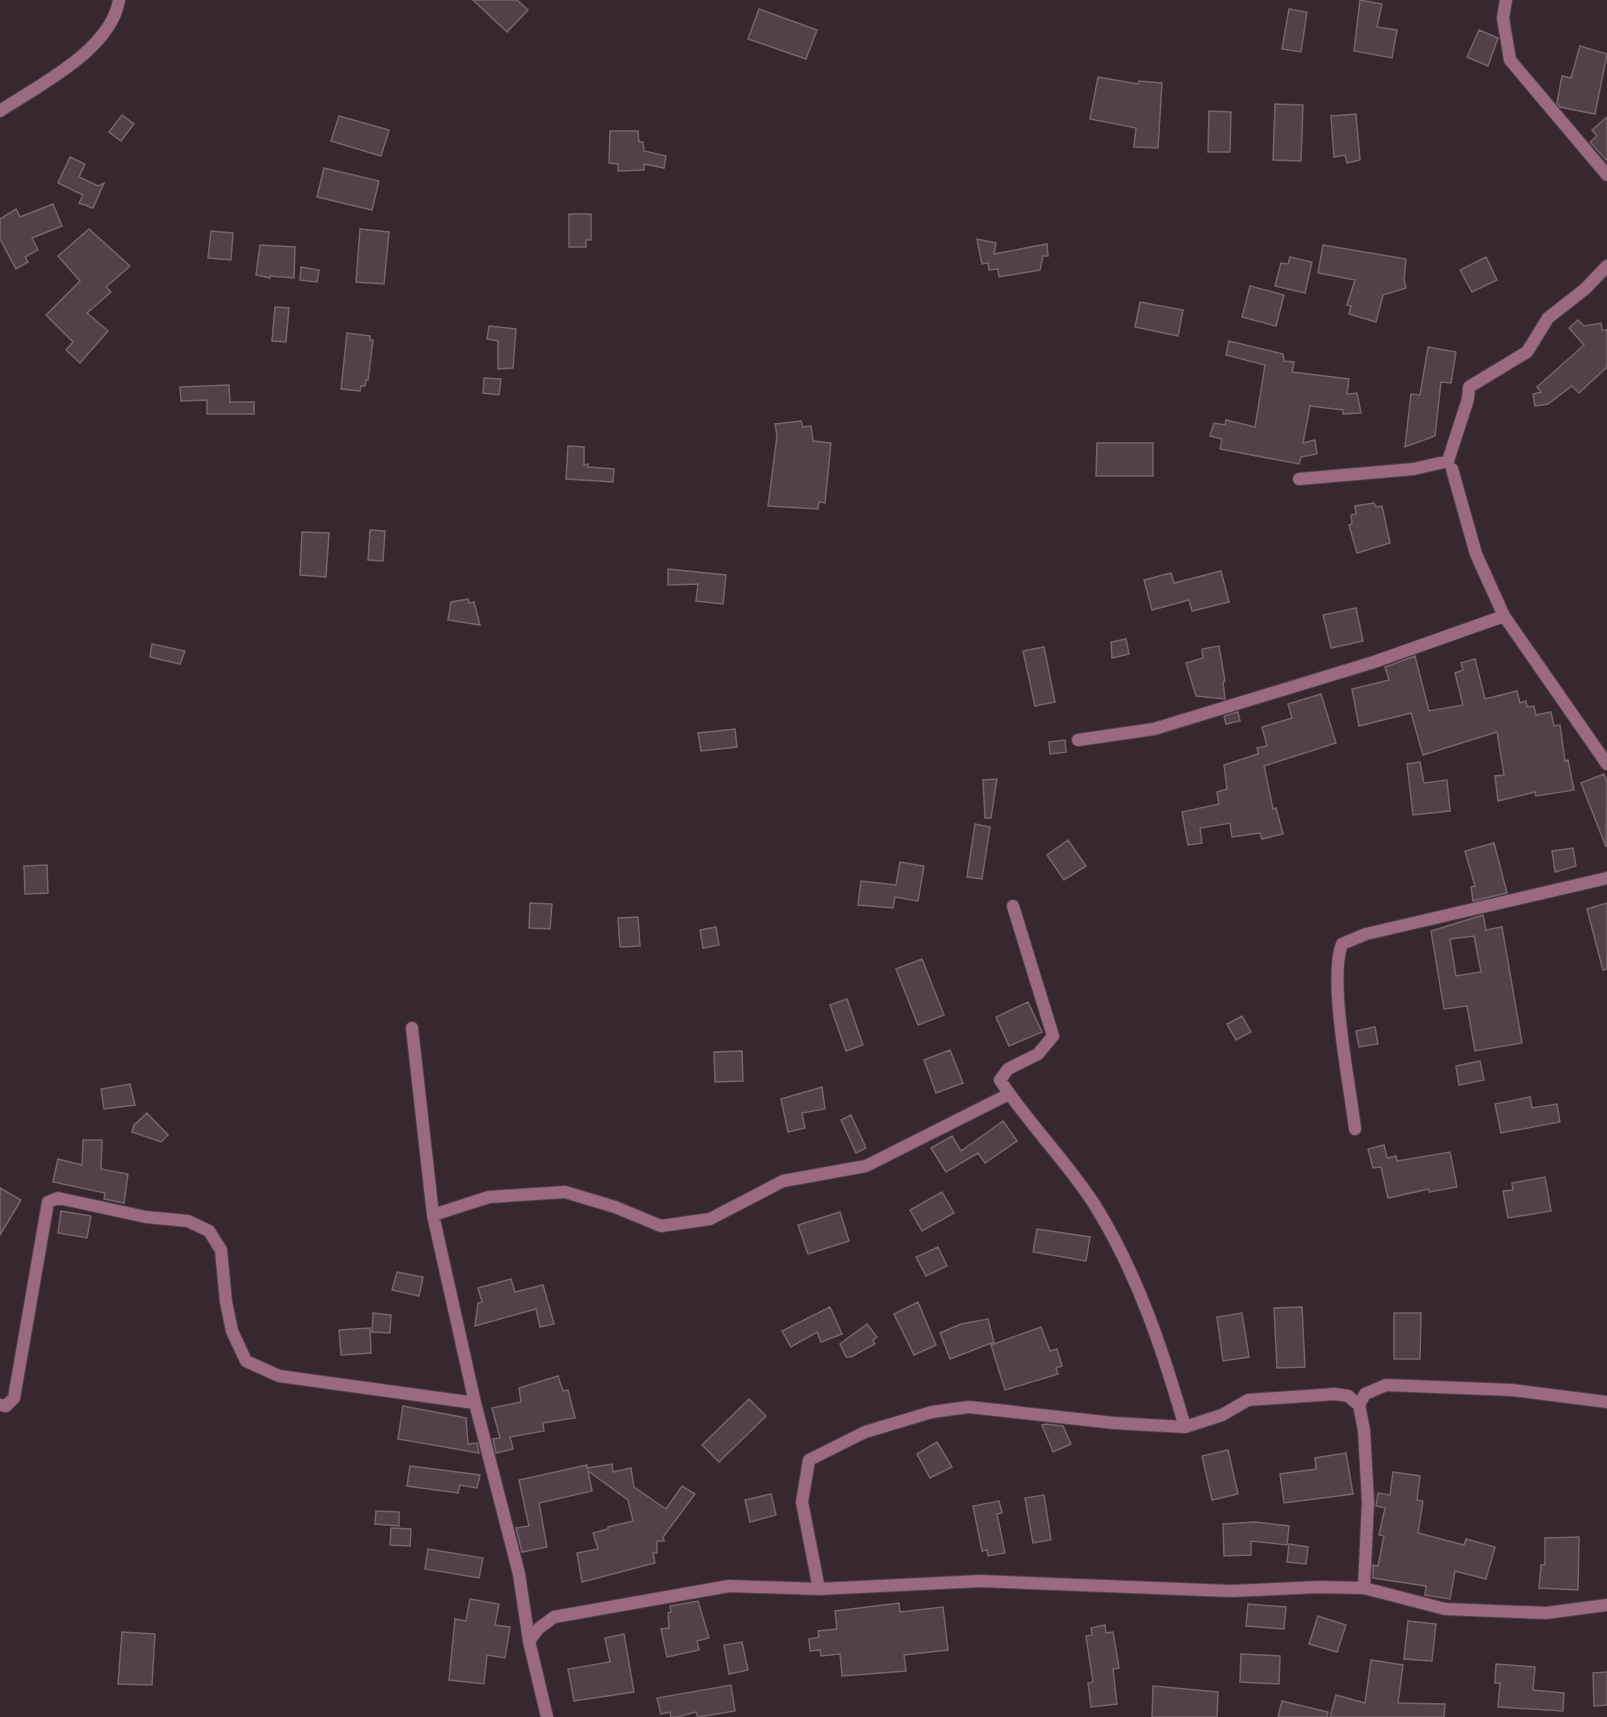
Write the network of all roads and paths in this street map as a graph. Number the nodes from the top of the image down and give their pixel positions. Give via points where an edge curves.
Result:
1 (119, 0) edge
2 (1506, 0) edge
3 (0, 111) edge
4 (1607, 175) edge
5 (1607, 266) edge
6 (1452, 469) dead end
7 (1299, 479) dead end
8 (1504, 616) junction
9 (1078, 740) dead end
10 (1607, 764) edge
11 (1607, 878) edge
12 (1012, 906) dead end
13 (412, 1028) dead end
14 (1009, 1094) junction
15 (1355, 1129) dead end
16 (433, 1215) junction
17 (1607, 1402) edge
18 (475, 1403) junction
19 (1359, 1405) junction
20 (0, 1406) edge
21 (1185, 1427) junction
22 (1364, 1588) junction
23 (819, 1589) junction
24 (1607, 1605) edge
25 (529, 1641) junction
26 (547, 1717) edge

1 - 3 street via 107,30 88,50
2 - 4 street via 1503,18 1510,60
5 - 7 street via 1548,318 1527,352 1469,387 1448,461 1414,469
6 - 8 street via 1476,554
8 - 9 street via 1374,662 1154,729
8 - 10 street
11 - 15 street via 1366,934 1342,944 1337,958 1340,1007
12 - 14 street via 1053,1036 1038,1054 1008,1069 1000,1080
13 - 16 street
14 - 16 street via 866,1166 783,1180 710,1219 662,1226 565,1192 489,1197
14 - 21 street via 1068,1166 1126,1264 1161,1346
16 - 18 street
17 - 19 street via 1512,1390 1386,1385 1365,1394
18 - 20 street via 279,1376 246,1361 225,1302 221,1250 209,1231 188,1221 146,1217 58,1198 48,1202 14,1398
18 - 25 street via 519,1574
19 - 21 street via 1348,1396 1335,1394 1248,1400 1222,1415
19 - 22 street via 1368,1502
21 - 23 street via 969,1407 932,1412 866,1432 809,1460 802,1502
22 - 23 street via 1231,1591 981,1581
22 - 24 street via 1446,1609 1546,1613
23 - 25 street via 729,1586 576,1612 554,1617
25 - 26 street

